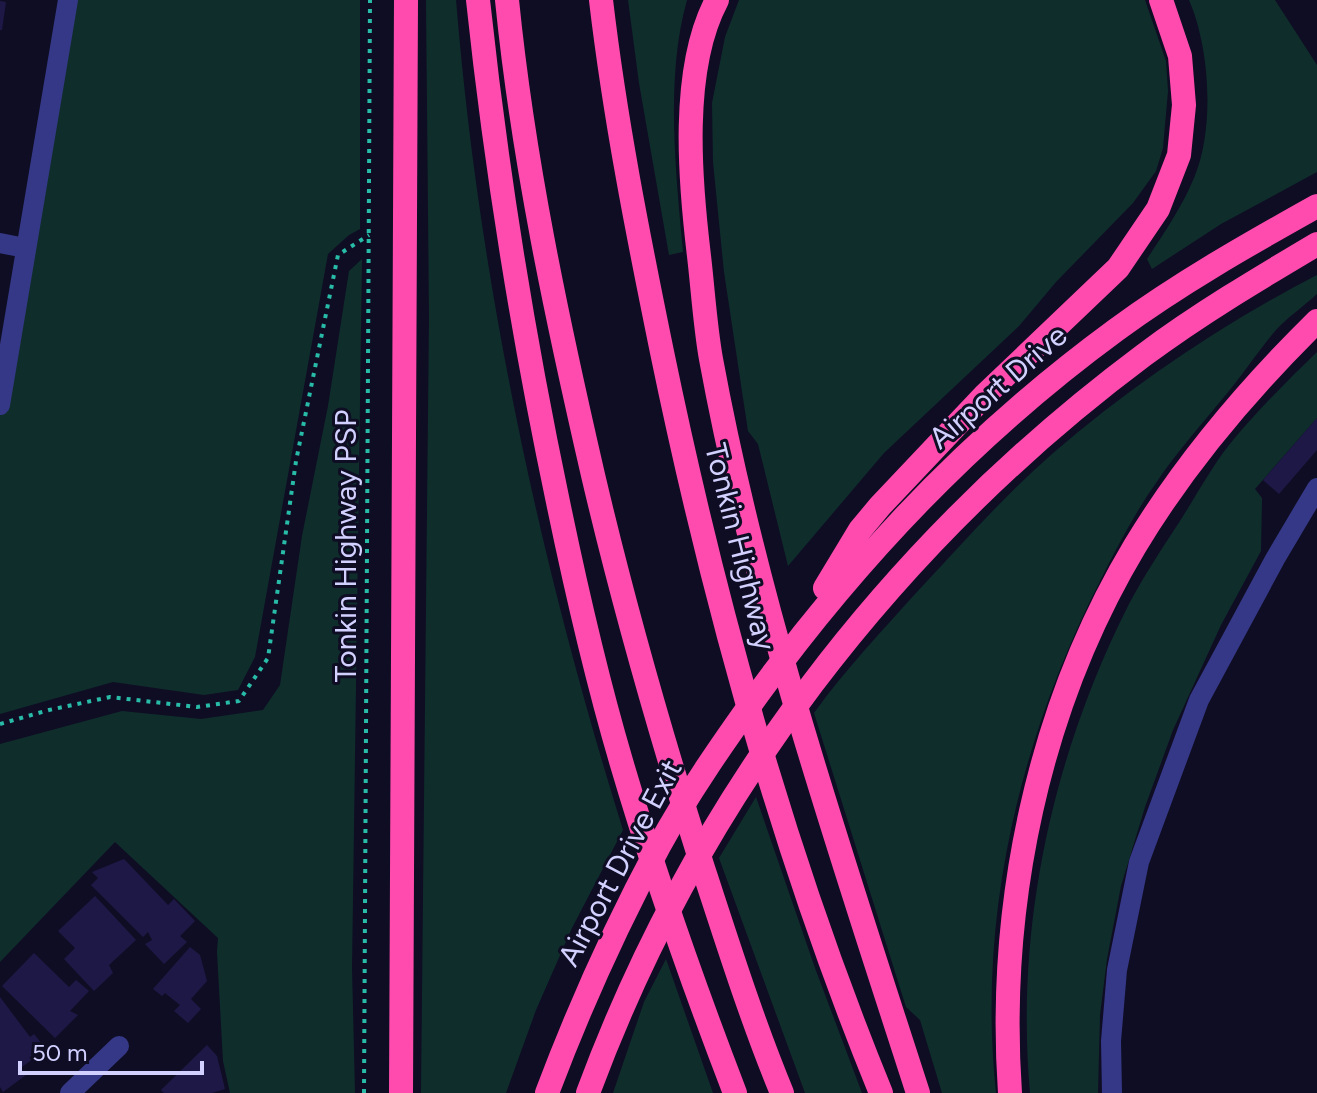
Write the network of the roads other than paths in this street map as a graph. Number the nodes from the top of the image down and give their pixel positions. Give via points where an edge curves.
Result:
1 (68, 0) edge
2 (406, 0) edge
3 (478, 0) edge
4 (507, 0) edge
5 (601, 0) edge
6 (717, 0) edge
7 (1161, 0) edge
8 (1317, 206) edge
9 (0, 243) edge
10 (1317, 244) edge
11 (25, 248) junction
12 (1317, 321) edge
13 (0, 405) edge
14 (1317, 488) edge
15 (821, 604) junction
16 (772, 675) joint
17 (119, 1046) dead end
18 (70, 1093) edge
19 (401, 1093) edge
20 (547, 1093) edge
21 (588, 1093) edge
22 (735, 1093) edge
23 (782, 1093) edge
24 (881, 1093) edge
25 (918, 1093) edge
26 (1010, 1093) edge
27 (1112, 1093) edge

1 - 11 street
2 - 19 highway
3 - 22 highway via 521,308 572,568 621,761 678,940
4 - 23 highway via 542,236 614,565 661,736
5 - 24 highway, Tonkin Highway via 629,192 689,486 770,782 837,982
6 - 25 highway via 696,65 691,130 693,205 711,357 764,595
7 - 15 highway via 1180,56 1184,105 1179,155 1158,209 1118,268 984,396 880,506 860,530
8 - 15 highway, Airport Drive via 1178,289 1062,372 933,486
9 - 11 street
10 - 21 highway via 1145,354 1043,437 879,599 783,721 733,795 660,924
11 - 13 street
12 - 26 highway via 1216,431 1169,494 1093,628 1063,703 1034,799 1017,889 1007,984
14 - 27 street via 1199,700 1139,862 1117,970
15 - 16 highway, Airport Drive
16 - 20 highway, Airport Drive Exit via 660,845 571,1028
17 - 18 street

